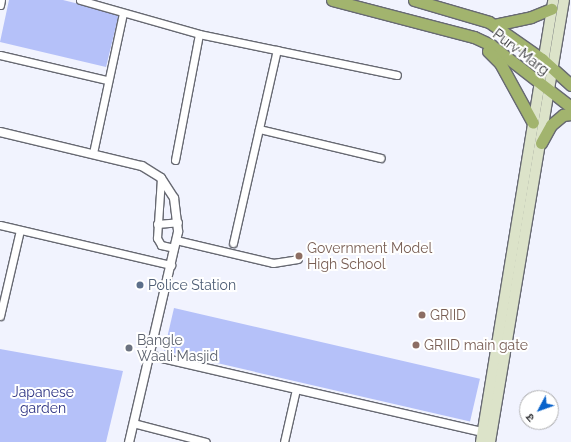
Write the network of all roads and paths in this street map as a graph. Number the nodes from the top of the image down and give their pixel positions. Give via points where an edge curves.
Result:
1 (1, 0) edge
2 (80, 0) edge
3 (332, 0) edge
4 (414, 0) edge
5 (564, 0) edge
6 (552, 4) edge
7 (0, 5) edge
8 (123, 13) junction
9 (494, 25) junction
10 (200, 34) junction
11 (474, 37) junction
12 (277, 50) junction
13 (0, 55) edge
14 (542, 59) junction
15 (554, 72) junction
16 (397, 75) dead end
17 (107, 80) junction
18 (539, 83) junction
19 (571, 85) edge
20 (550, 93) junction
21 (571, 107) edge
22 (571, 114) edge
23 (533, 123) junction
24 (259, 129) junction
25 (0, 132) edge
26 (541, 143) junction
27 (93, 153) junction
28 (381, 158) dead end
29 (175, 160) dead end
30 (161, 178) junction
31 (178, 222) junction
32 (157, 224) junction
33 (0, 225) edge
34 (20, 230) junction
35 (176, 240) junction
36 (234, 242) dead end
37 (174, 248) junction
38 (298, 259) dead end
39 (171, 265) junction
40 (0, 316) edge
41 (149, 356) junction
42 (296, 389) junction
43 (133, 423) junction
44 (482, 437) edge
45 (129, 442) edge
46 (206, 442) edge
47 (284, 442) edge
48 (490, 442) edge

1 - 7 street
2 - 8 street
3 - 11 highway, Purv Marg
4 - 9 highway, Purv Marg
5 - 15 main road
6 - 9 highway via 531,17
6 - 14 main road
8 - 10 street
8 - 17 street
9 - 14 highway, Purv Marg
10 - 12 street
10 - 29 street
11 - 18 highway, Purv Marg via 491,46
11 - 23 highway via 500,63
12 - 16 street
12 - 24 street
13 - 17 street
14 - 15 highway, Purv Marg
14 - 18 main road
15 - 19 highway, Purv Marg
15 - 20 main road
17 - 27 street
18 - 20 highway, Purv Marg
18 - 23 main road
20 - 21 highway, Purv Marg
20 - 26 main road
22 - 26 highway via 563,115 551,125
23 - 44 main road
24 - 28 street
24 - 36 street
25 - 27 street
26 - 48 main road
27 - 30 street via 142,166
30 - 31 street via 174,198
30 - 32 street
31 - 32 street
31 - 35 street
32 - 37 street via 162,245
33 - 34 street
34 - 39 street
34 - 40 street
35 - 37 street
35 - 38 street via 273,263
37 - 39 street
39 - 41 street
41 - 42 street
41 - 43 street
42 - 44 street
42 - 47 street
43 - 45 street
43 - 46 street

